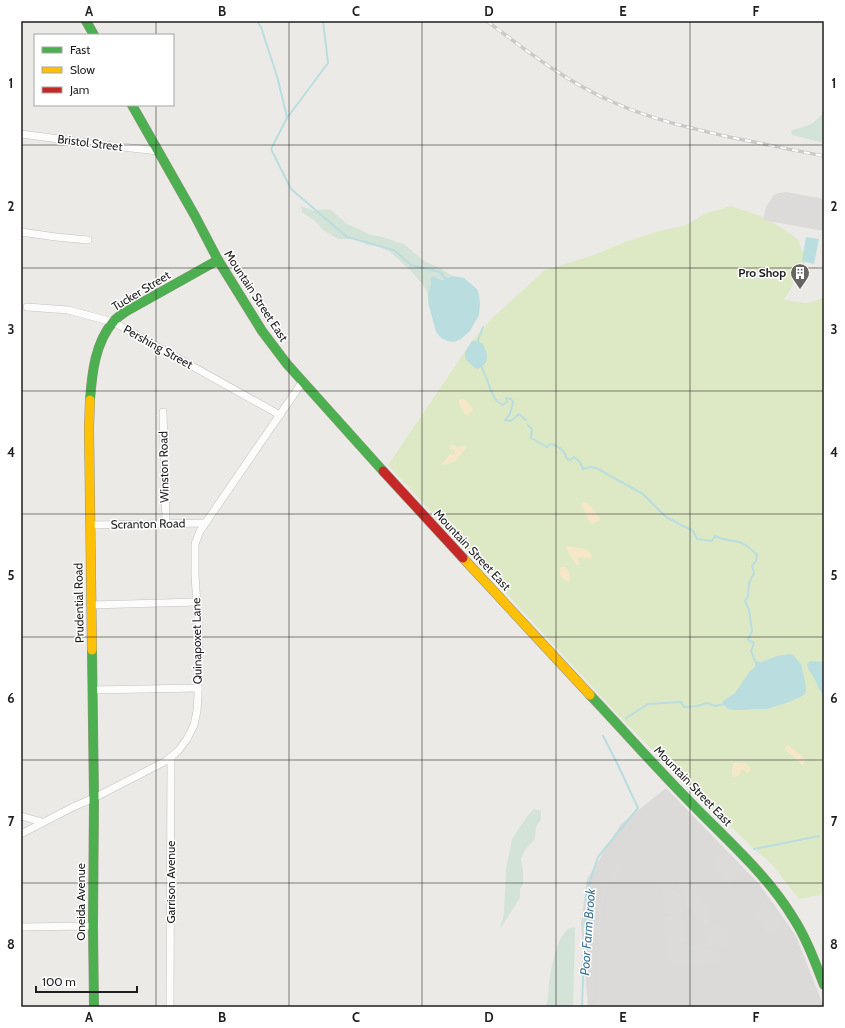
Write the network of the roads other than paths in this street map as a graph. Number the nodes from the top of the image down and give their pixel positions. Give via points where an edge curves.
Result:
1 (86, 21) edge
2 (93, 34) edge
3 (133, 106) edge
4 (21, 134) edge
5 (158, 151) junction
6 (21, 232) edge
7 (88, 240) dead end
8 (218, 260) junction
9 (27, 307) dead end
10 (113, 322) junction
11 (303, 382) junction
12 (89, 408) joint
13 (163, 412) dead end
14 (280, 415) junction
15 (166, 523) junction
16 (205, 523) junction
17 (90, 525) junction
18 (197, 602) junction
19 (91, 605) junction
20 (198, 688) junction
21 (92, 690) junction
22 (171, 757) junction
23 (94, 798) junction
24 (21, 816) edge
25 (42, 822) junction
26 (21, 834) edge
27 (93, 926) junction
28 (21, 927) edge
29 (823, 980) edge
30 (94, 1007) edge
31 (170, 1007) edge

1 - 2 main road
3 - 5 main road, Mountain Street East
4 - 5 street, Bristol Street
5 - 8 main road, Mountain Street East
6 - 7 street
8 - 10 main road, Tucker Street via 125,312
8 - 11 main road, Mountain Street East via 262,331
9 - 10 street, Pershing Street via 68,310
10 - 12 main road, Tucker Street via 99,347
10 - 14 street, Pershing Street
11 - 14 street, Quinapoxet Lane
11 - 29 main road, Mountain Street East via 538,640 760,873 793,917
12 - 17 main road, Prudential Road
13 - 15 street, Winston Road
14 - 16 street, Quinapoxet Lane
15 - 16 street, Scranton Road
15 - 17 street, Scranton Road
16 - 18 street, Quinapoxet Lane via 195,544
17 - 19 main road, Prudential Road
18 - 19 street
18 - 20 street, Quinapoxet Lane
19 - 21 main road, Prudential Road
20 - 21 street
20 - 22 street, Quinapoxet Lane via 194,725 178,751
21 - 23 main road, Prudential Road
22 - 23 street, Quinapoxet Lane
22 - 31 street, Garrison Avenue
23 - 25 street, Quinapoxet Lane
23 - 27 main road, Oneida Avenue
24 - 25 street
25 - 26 street, Quinapoxet Lane
27 - 28 street
27 - 30 main road, Oneida Avenue

